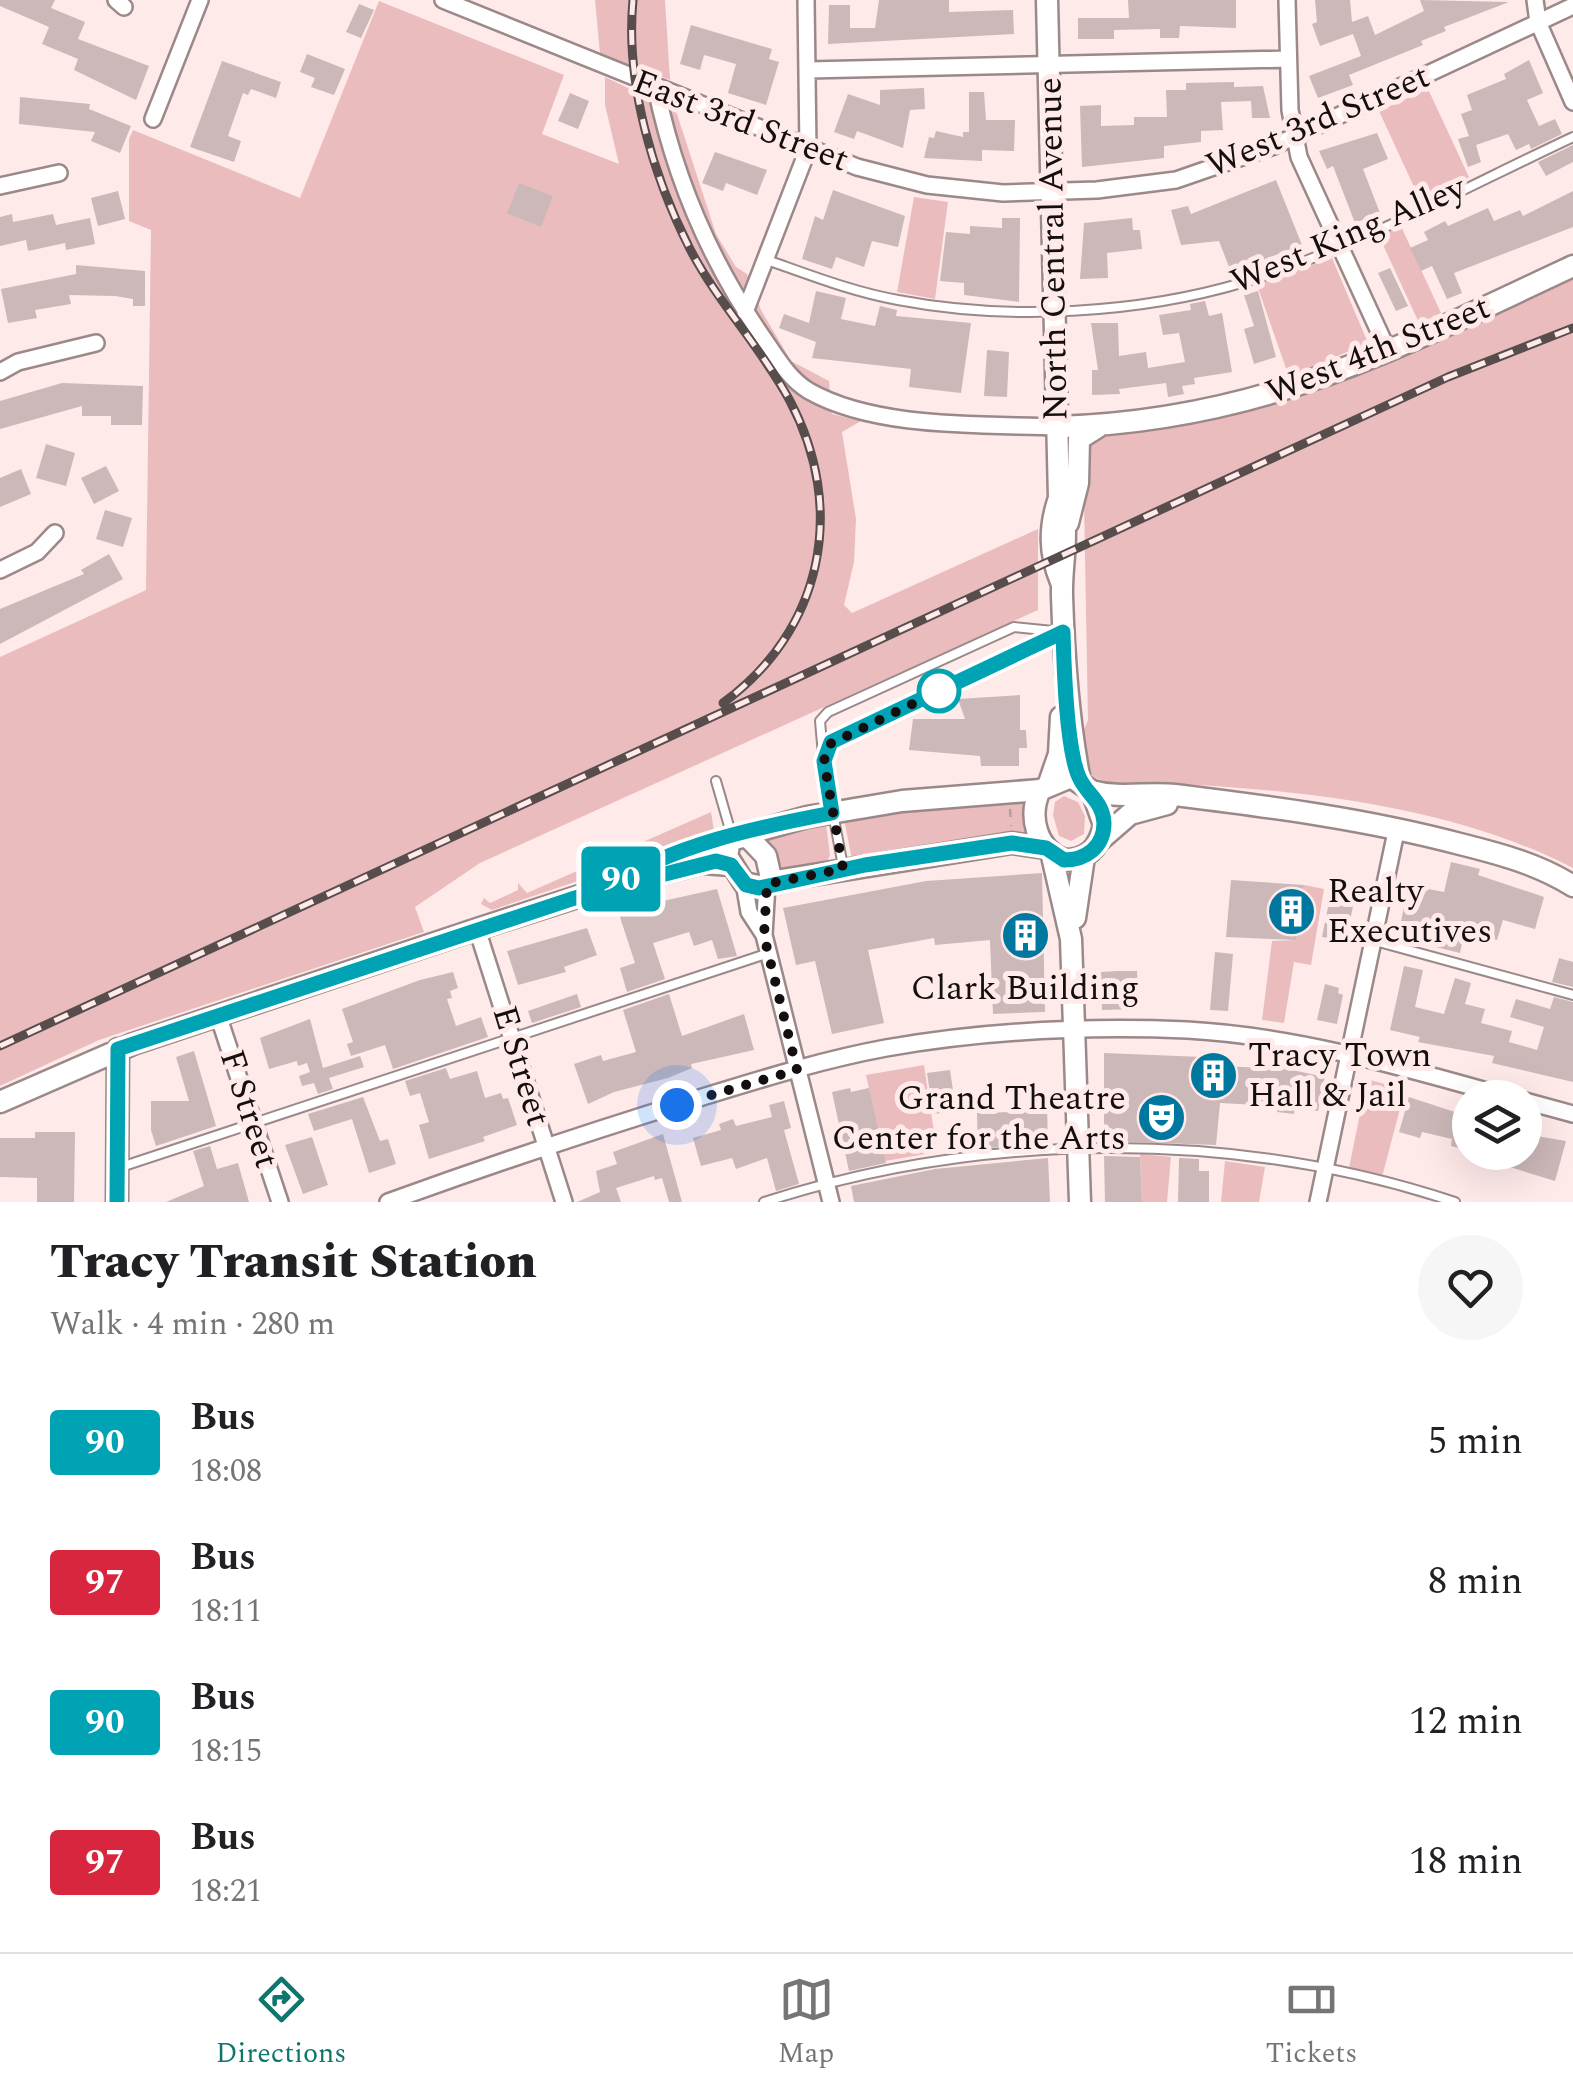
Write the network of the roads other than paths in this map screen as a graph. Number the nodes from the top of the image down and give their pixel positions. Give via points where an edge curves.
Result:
1 (200, 0) edge
2 (442, 0) edge
3 (806, 0) edge
4 (1047, 0) edge
5 (1287, 0) edge
6 (1535, 0) edge
7 (1573, 6) edge
8 (1538, 22) junction
9 (1288, 59) junction
10 (1048, 64) junction
11 (808, 70) junction
12 (656, 88) junction
13 (1573, 102) edge
14 (153, 119) dead end
15 (1294, 137) junction
16 (1573, 138) edge
17 (808, 149) junction
18 (59, 174) dead end
19 (0, 186) edge
20 (1052, 193) junction
21 (1339, 245) junction
22 (766, 260) junction
23 (1573, 266) edge
24 (1054, 309) junction
25 (746, 312) junction
26 (96, 343) dead end
27 (1388, 351) junction
28 (0, 372) edge
29 (1101, 426) junction
30 (1057, 427) junction
31 (1059, 498) junction
32 (1068, 523) junction
33 (55, 533) dead end
34 (0, 570) edge
35 (1062, 583) junction
36 (1063, 632) junction
37 (1065, 696) junction
38 (824, 761) junction
39 (716, 781) dead end
40 (1086, 786) junction
41 (1045, 787) junction
42 (1206, 800) junction
43 (832, 813) junction
44 (1397, 827) junction
45 (738, 836) junction
46 (1100, 840) junction
47 (1049, 852) junction
48 (1084, 857) junction
49 (731, 865) junction
50 (843, 869) junction
51 (744, 883) junction
52 (768, 883) junction
53 (1573, 886) edge
54 (608, 887) junction
55 (477, 929) junction
56 (764, 936) junction
57 (1072, 939) junction
58 (1374, 941) junction
59 (769, 953) junction
60 (1573, 995) edge
61 (218, 1015) junction
62 (1074, 1032) junction
63 (514, 1039) junction
64 (118, 1049) junction
65 (1351, 1054) junction
66 (797, 1070) junction
67 (1452, 1082) edge
68 (0, 1102) edge
69 (1542, 1106) edge
70 (1573, 1114) edge
71 (254, 1124) junction
72 (545, 1145) junction
73 (1078, 1151) junction
74 (117, 1168) junction
75 (1326, 1171) junction
76 (826, 1182) junction
77 (117, 1202) edge
78 (280, 1202) edge
79 (388, 1202) edge
80 (564, 1202) edge
81 (764, 1202) edge
82 (831, 1202) edge
83 (1080, 1202) edge
84 (1318, 1202) edge
85 (1455, 1202) edge

1 - 14 street
2 - 12 street, East 3rd Street
3 - 11 street
4 - 10 street, North Central Avenue
5 - 9 street
6 - 8 street
7 - 8 street, West 3rd Street
8 - 13 street
8 - 15 street, West 3rd Street
9 - 10 street
9 - 15 street
10 - 11 street
10 - 20 street, North Central Avenue
11 - 17 street
12 - 17 street, East 3rd Street
12 - 25 street via 689,202
15 - 20 street, West 3rd Street via 1176,180
15 - 21 street
16 - 21 lane, West King Alley
17 - 20 street, East 3rd Street via 928,185
17 - 22 street
18 - 19 street
20 - 24 street, North Central Avenue
21 - 24 lane, West King Alley via 1214,290 1132,305
21 - 27 street
22 - 24 lane, West King Alley via 915,303
22 - 25 street
23 - 27 street, West 4th Street
24 - 30 street, North Central Avenue
25 - 30 street via 790,376 833,401 911,419
26 - 28 street
27 - 29 street, West 4th Street via 1256,401
29 - 30 street, West 4th Street
29 - 32 street via 1078,439
30 - 31 street, North Central Avenue
31 - 32 street, North Central Avenue
31 - 35 street, North Central Avenue via 1051,517 1052,560
32 - 35 street, North Central Avenue
33 - 34 street via 37,552
35 - 36 street, North Central Avenue
36 - 37 street, North Central Avenue
36 - 38 lane via 840,736 828,745
36 - 38 lane via 1014,627 826,714 820,725
37 - 40 street, North Central Avenue
37 - 41 street, North Central Avenue via 1059,754
38 - 43 lane
39 - 45 lane
40 - 41 street via 1071,778
40 - 42 street
40 - 46 street via 1103,816
41 - 43 street
41 - 47 street via 1033,816
42 - 44 street
42 - 46 street via 1130,814
43 - 45 street
43 - 50 lane
44 - 53 street via 1514,858
44 - 58 street
45 - 49 street via 726,848
45 - 52 street via 756,841 766,856 772,868
45 - 54 street via 637,869
46 - 48 street
47 - 48 street via 1064,860
47 - 50 street via 1012,843
47 - 57 street
48 - 57 street
49 - 51 street
49 - 54 street via 703,862
50 - 52 street
51 - 52 street
51 - 56 street via 749,912
52 - 56 street
54 - 55 street
55 - 61 street
55 - 63 street, E Street
56 - 59 street
57 - 62 street
58 - 60 lane
58 - 65 street
59 - 63 lane
59 - 66 street
61 - 64 street
61 - 71 street, F Street
62 - 65 street via 1186,1030
62 - 66 street via 949,1039
62 - 73 street
63 - 71 lane
63 - 72 street, E Street
64 - 68 street
64 - 74 street
65 - 67 street
65 - 75 street
66 - 72 street
66 - 76 street
69 - 70 street
71 - 74 lane
71 - 78 street, F Street
72 - 79 street
72 - 80 street, E Street
73 - 75 lane via 1206,1152
73 - 76 lane via 936,1161
73 - 83 street
74 - 77 street
75 - 84 street
75 - 85 lane
76 - 81 lane
76 - 82 street

